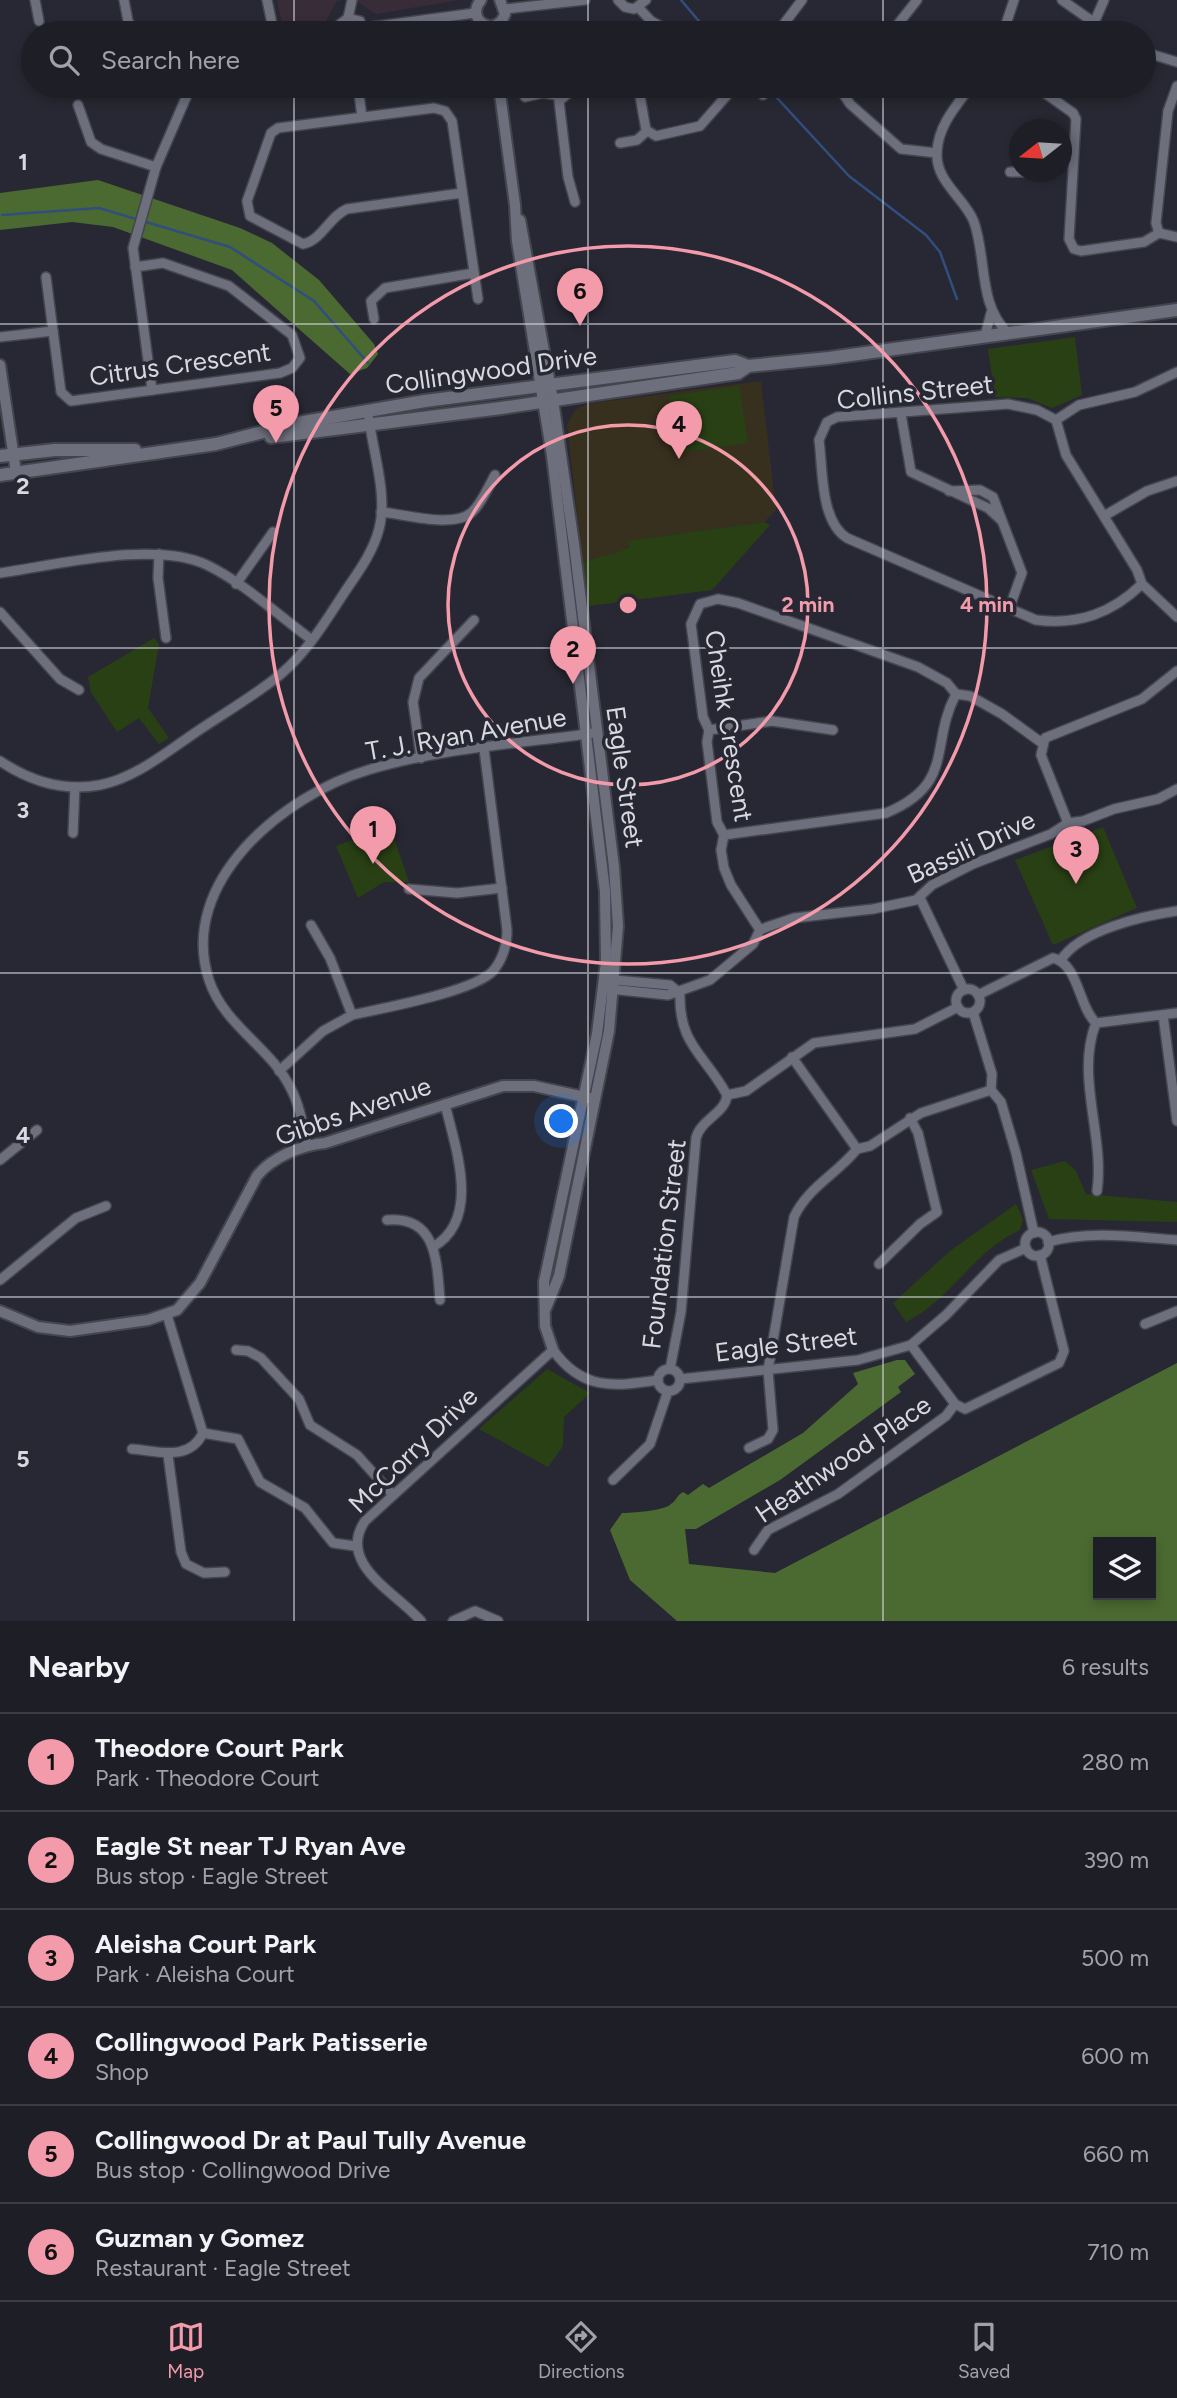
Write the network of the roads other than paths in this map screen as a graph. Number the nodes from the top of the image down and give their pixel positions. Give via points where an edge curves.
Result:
1 (35, 0) edge
2 (124, 0) edge
3 (267, 0) edge
4 (352, 0) edge
5 (481, 0) edge
6 (585, 0) edge
7 (618, 0) edge
8 (802, 0) edge
9 (917, 0) edge
10 (1014, 0) edge
11 (1062, 0) edge
12 (1104, 0) edge
13 (642, 4) edge
14 (503, 5) edge
15 (475, 13) junction
16 (348, 18) junction
17 (39, 21) dead end
18 (128, 21) edge
19 (271, 21) edge
20 (342, 21) edge
21 (357, 21) edge
22 (425, 21) edge
23 (480, 21) edge
24 (657, 21) edge
25 (786, 21) edge
26 (900, 21) edge
27 (1007, 21) edge
28 (1091, 21) edge
29 (1095, 21) edge
30 (1156, 56) edge
31 (1177, 62) edge
32 (1177, 86) edge
33 (186, 98) edge
34 (360, 98) edge
35 (501, 98) edge
36 (561, 98) edge
37 (640, 98) edge
38 (724, 98) edge
39 (848, 98) edge
40 (963, 98) edge
41 (1052, 98) edge
42 (78, 105) dead end
43 (362, 117) junction
44 (647, 131) junction
45 (620, 143) dead end
46 (937, 153) junction
47 (156, 167) junction
48 (1074, 167) joint
49 (462, 193) junction
50 (575, 202) dead end
51 (1158, 233) junction
52 (1177, 237) edge
53 (135, 267) junction
54 (474, 273) junction
55 (46, 277) dead end
56 (478, 299) dead end
57 (1177, 310) edge
58 (991, 313) junction
59 (374, 319) dead end
60 (53, 331) junction
61 (1008, 333) junction
62 (985, 336) junction
63 (0, 337) edge
64 (0, 365) edge
65 (748, 366) junction
66 (1177, 372) edge
67 (545, 384) junction
68 (152, 390) junction
69 (548, 400) junction
70 (901, 414) junction
71 (368, 417) junction
72 (1056, 420) junction
73 (167, 452) junction
74 (7, 455) edge
75 (16, 472) junction
76 (0, 475) edge
77 (495, 475) dead end
78 (1177, 481) edge
79 (949, 491) junction
80 (381, 512) junction
81 (1104, 516) junction
82 (1002, 521) junction
83 (273, 532) dead end
84 (159, 554) junction
85 (0, 573) edge
86 (236, 584) junction
87 (1142, 584) junction
88 (1009, 609) junction
89 (0, 612) edge
90 (1177, 617) edge
91 (474, 620) dead end
92 (166, 638) dead end
93 (312, 640) junction
94 (1177, 671) edge
95 (79, 690) dead end
96 (956, 694) junction
97 (709, 730) junction
98 (833, 730) dead end
99 (591, 733) junction
100 (1042, 743) junction
101 (484, 749) junction
102 (421, 758) junction
103 (0, 761) edge
104 (75, 787) junction
105 (1177, 789) edge
106 (1068, 823) junction
107 (73, 834) dead end
108 (724, 835) junction
109 (502, 888) junction
110 (409, 889) dead end
111 (920, 898) junction
112 (1177, 911) edge
113 (311, 925) dead end
114 (760, 930) junction
115 (1061, 960) junction
116 (604, 985) junction
117 (615, 986) junction
118 (678, 990) junction
119 (964, 990) junction
120 (978, 995) junction
121 (958, 1007) junction
122 (973, 1012) junction
123 (1177, 1013) edge
124 (352, 1014) junction
125 (1163, 1015) junction
126 (1096, 1023) junction
127 (792, 1058) junction
128 (279, 1071) junction
129 (991, 1090) junction
130 (727, 1095) junction
131 (590, 1098) junction
132 (445, 1104) junction
133 (910, 1118) junction
134 (1177, 1121) edge
135 (37, 1130) dead end
136 (307, 1145) junction
137 (857, 1149) junction
138 (0, 1160) edge
139 (1097, 1191) dead end
140 (106, 1206) dead end
141 (387, 1220) dead end
142 (1034, 1233) junction
143 (1177, 1240) edge
144 (1048, 1242) junction
145 (433, 1247) junction
146 (1026, 1248) junction
147 (1040, 1255) junction
148 (879, 1264) dead end
149 (0, 1280) edge
150 (440, 1300) dead end
151 (0, 1311) edge
152 (1177, 1311) edge
153 (167, 1315) junction
154 (1145, 1324) dead end
155 (911, 1345) junction
156 (236, 1350) dead end
157 (552, 1350) junction
158 (670, 1369) junction
159 (768, 1370) junction
160 (680, 1379) junction
161 (658, 1380) junction
162 (668, 1391) junction
163 (955, 1404) junction
164 (203, 1433) junction
165 (749, 1448) dead end
166 (132, 1449) dead end
167 (168, 1455) junction
168 (613, 1480) dead end
169 (393, 1495) junction
170 (355, 1546) junction
171 (754, 1550) dead end
172 (225, 1572) dead end
173 (421, 1621) edge
174 (453, 1621) edge
175 (498, 1621) edge

1 - 17 street
2 - 18 street
3 - 19 street
4 - 16 street
5 - 15 street
6 - 14 street
7 - 13 street via 625,7
8 - 25 street
9 - 26 street
10 - 27 street
11 - 28 street
12 - 29 street
13 - 24 street
15 - 22 street
15 - 23 street
16 - 20 street
16 - 21 street
30 - 31 street
32 - 51 street via 1168,111
33 - 47 street
34 - 43 street
35 - 67 street, Eagle Street
36 - 50 street
37 - 44 street
38 - 44 street via 700,126 656,136
39 - 46 street via 901,149
40 - 46 street via 943,128
41 - 48 street via 1076,119
42 - 47 street via 91,142
43 - 49 street via 434,108 445,111 452,121
43 - 49 street via 278,128 271,133 247,201 250,216 303,244 310,243 338,212 347,209
44 - 45 street via 637,140
46 - 58 street via 945,181 975,225
47 - 53 street via 133,248
48 - 51 street via 1069,239 1074,249 1144,242
49 - 54 street
51 - 52 street
53 - 68 street
53 - 68 street, Citrus Crescent via 163,263 229,286 292,335 300,358 280,373
54 - 56 street
54 - 59 street via 385,288 371,301
55 - 60 street
57 - 61 main road, Collingwood Drive
58 - 61 street
58 - 62 street
60 - 63 street
60 - 68 street, Citrus Crescent via 66,400
61 - 62 main road, Collingwood Drive
62 - 65 main road, Collingwood Drive
64 - 74 street
65 - 67 main road, Collingwood Drive via 735,361
65 - 69 main road, Collingwood Drive via 738,373
66 - 72 street via 1135,392 1079,405
67 - 69 street, Eagle Street
67 - 71 main road, Collingwood Drive
69 - 71 main road, Collingwood Drive
69 - 99 street, Eagle Street
70 - 72 street, Collins Street via 1008,404
70 - 79 street via 911,472
70 - 88 street, Collins Street via 885,411 834,417 820,430 833,524 847,538
71 - 73 main road, Collingwood Drive
71 - 80 street
72 - 81 street via 1066,455
73 - 74 main road, Collingwood Drive via 68,450
73 - 75 main road, Collingwood Drive
74 - 75 street
75 - 76 main road, Collingwood Drive
77 - 80 street via 476,507 463,517 451,520
78 - 81 street via 1147,491
79 - 82 street via 988,508
79 - 82 street via 989,493
80 - 93 street via 380,527 366,560
81 - 87 street
82 - 88 street via 1022,573
83 - 86 street
84 - 85 street
84 - 86 street via 205,564
84 - 92 street
86 - 93 street
87 - 88 street, Collins Street via 1112,607 1084,619 1062,623 1036,620
87 - 90 street
89 - 95 street via 60,678
91 - 102 street via 419,678 413,702
93 - 104 street via 280,674 148,764 113,782
94 - 100 street via 1142,699 1050,735
96 - 97 street, Cheihk Crescent via 947,683 918,667 718,598 707,600 695,611 691,624
96 - 100 street, Cheihk Crescent via 970,696 1002,714
96 - 108 street via 938,766 910,803 886,813
97 - 98 street via 772,721
97 - 108 street, Cheihk Crescent via 718,822
99 - 101 street, T. J. Ryan Avenue
99 - 116 street, Eagle Street via 605,891
99 - 117 street, Eagle Street via 617,893
100 - 106 street via 1041,755
101 - 102 street, T. J. Ryan Avenue
101 - 109 street
102 - 128 street, T. J. Ryan Avenue via 365,771 303,801 277,818 234,859 213,892 203,930 209,981 230,1020
103 - 104 street via 39,781
104 - 107 street
105 - 106 street, Bassili Drive via 1158,799
106 - 111 street, Bassili Drive via 973,864 932,885
108 - 114 street, Cheihk Crescent via 721,850 730,885
109 - 110 street via 457,893
109 - 124 street via 507,943 492,972 467,985
111 - 114 street, Bassili Drive via 794,918
111 - 119 street
112 - 115 street via 1115,927 1071,946
113 - 124 street
114 - 118 street via 753,944 710,980
115 - 120 street via 1042,962
115 - 126 street via 1068,966 1088,1016
116 - 117 street
116 - 131 street, Eagle Street
117 - 118 street via 670,985
117 - 131 street, Eagle Street
118 - 130 street via 686,1037
119 - 120 street
119 - 121 street via 957,997
120 - 122 street via 979,1007
121 - 122 street
121 - 127 street via 915,1029 814,1043
122 - 129 street via 992,1074
123 - 125 street
124 - 128 street via 323,1031
125 - 126 street
125 - 134 street
126 - 139 street via 1088,1068 1100,1171
127 - 130 street via 746,1091
127 - 137 street
128 - 136 street, T. J. Ryan Avenue via 291,1087
129 - 133 street
129 - 142 street via 1001,1102
130 - 158 street, Foundation Street via 723,1107 703,1123 696,1138 681,1312
131 - 132 street, Gibbs Avenue via 512,1085
131 - 157 street, Eagle Street via 544,1282
132 - 136 street, Gibbs Avenue
132 - 145 street via 460,1167 460,1203 453,1228
133 - 137 street via 870,1146
133 - 148 street via 918,1133 937,1212
135 - 138 street
136 - 153 street, Gibbs Avenue via 264,1167 193,1295
137 - 159 street via 851,1160 811,1190 793,1217
140 - 149 street via 76,1218
141 - 145 street via 412,1220
142 - 144 street via 1045,1235
142 - 146 street via 1026,1239
143 - 144 street via 1133,1236
144 - 147 street
145 - 150 street
146 - 147 street
146 - 155 street, Eagle Street via 999,1259
147 - 163 street via 1063,1358 970,1409
151 - 153 street, Gibbs Avenue via 38,1327 70,1331
152 - 154 street
153 - 164 street
155 - 159 street, Eagle Street via 858,1360
155 - 163 street
156 - 169 street via 261,1358 299,1399 310,1425 357,1455
157 - 161 street via 570,1370 590,1382 609,1385
157 - 169 street, McCorry Drive
158 - 160 street
158 - 161 street via 661,1372
159 - 160 street, Eagle Street
159 - 165 street via 774,1430 768,1439
160 - 162 street via 678,1386
161 - 162 street
162 - 168 street via 650,1444
163 - 171 street, Heathwood Place via 946,1416 838,1494 768,1530
164 - 167 street via 193,1447
164 - 170 street via 238,1439 260,1482 305,1508 333,1543
166 - 167 street
167 - 172 street via 186,1564 204,1573
169 - 170 street, McCorry Drive via 365,1521
170 - 173 street, McCorry Drive via 360,1562
174 - 175 street via 475,1611

